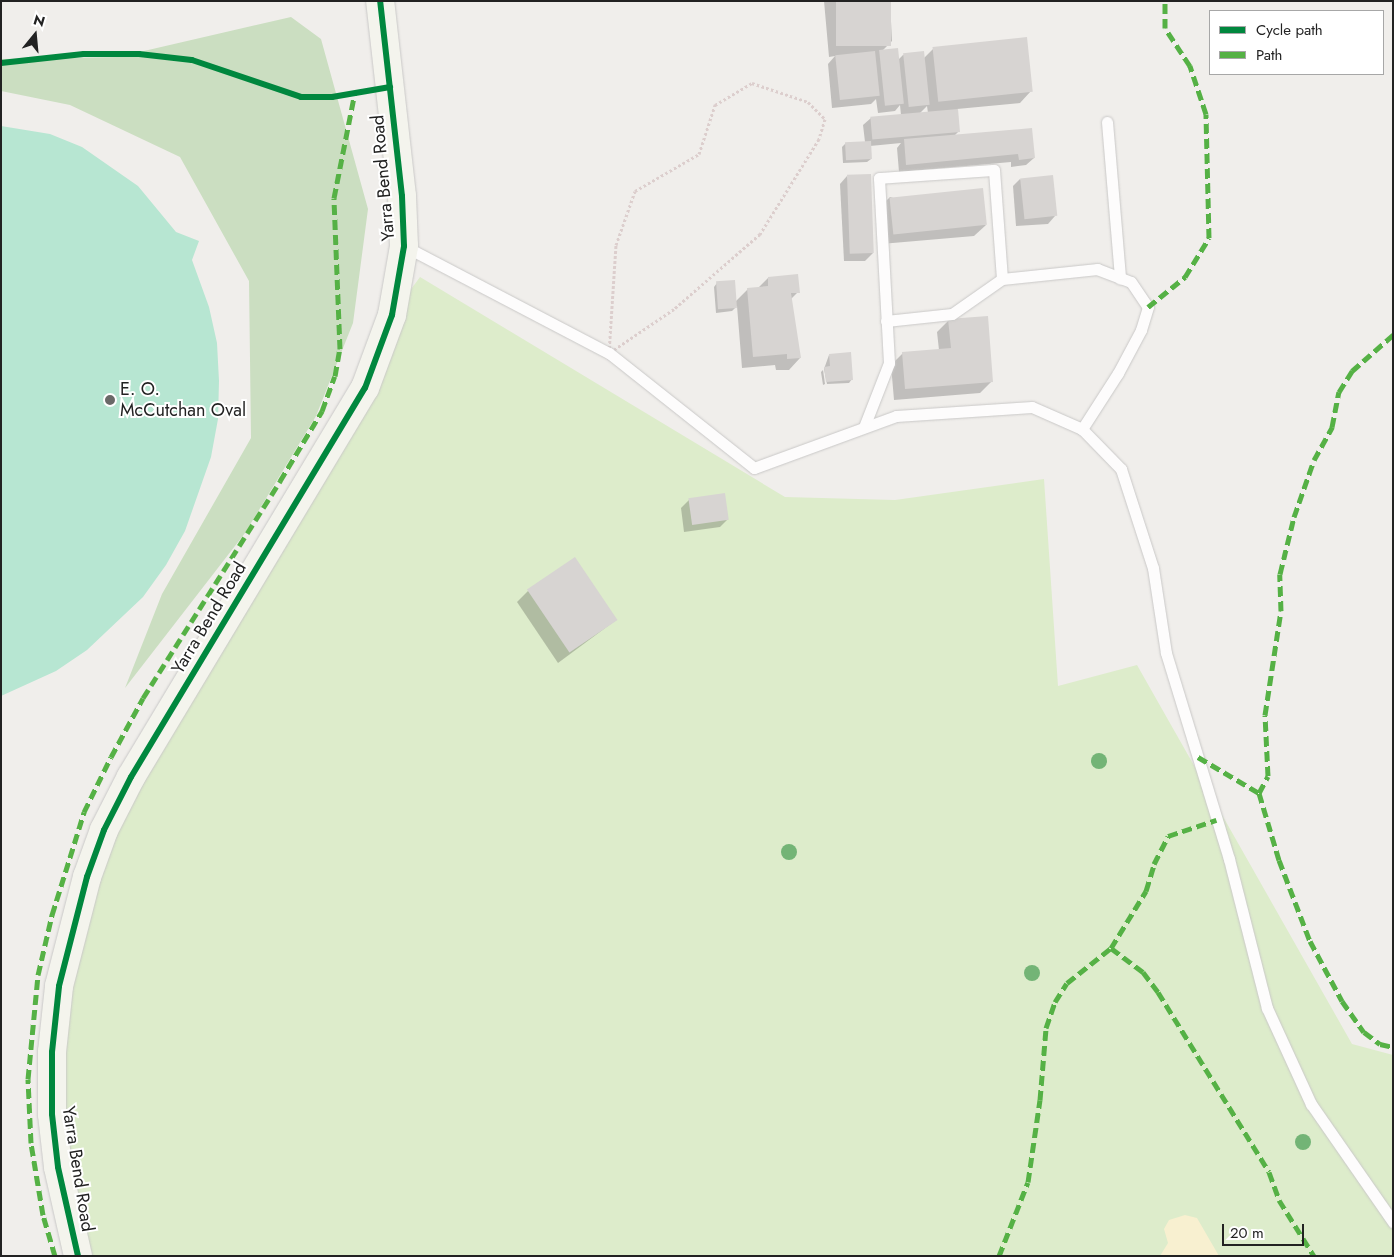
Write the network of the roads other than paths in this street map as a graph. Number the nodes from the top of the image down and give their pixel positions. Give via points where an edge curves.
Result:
1 (380, 1) edge
2 (1107, 122) dead end
3 (404, 246) junction
4 (1120, 278) junction
5 (1002, 279) junction
6 (886, 321) junction
7 (864, 427) junction
8 (1082, 429) junction
9 (1393, 1222) edge
10 (78, 1256) edge

1 - 3 street, Yarra Bend Road via 402,196
2 - 4 lane
3 - 7 lane via 609,353 754,468
3 - 10 street, Yarra Bend Road via 392,315 366,388 131,777 104,830 87,877 59,986 52,1052 52,1114 57,1158
4 - 5 lane via 1096,269
4 - 8 lane via 1130,282 1148,307 1141,330 1118,374
5 - 6 lane via 952,314
5 - 6 lane via 994,170 879,178
6 - 7 lane via 889,363
7 - 8 lane via 896,416 1032,406
8 - 9 lane via 1121,469 1150,559 1166,652 1229,859 1270,1016 1311,1104

